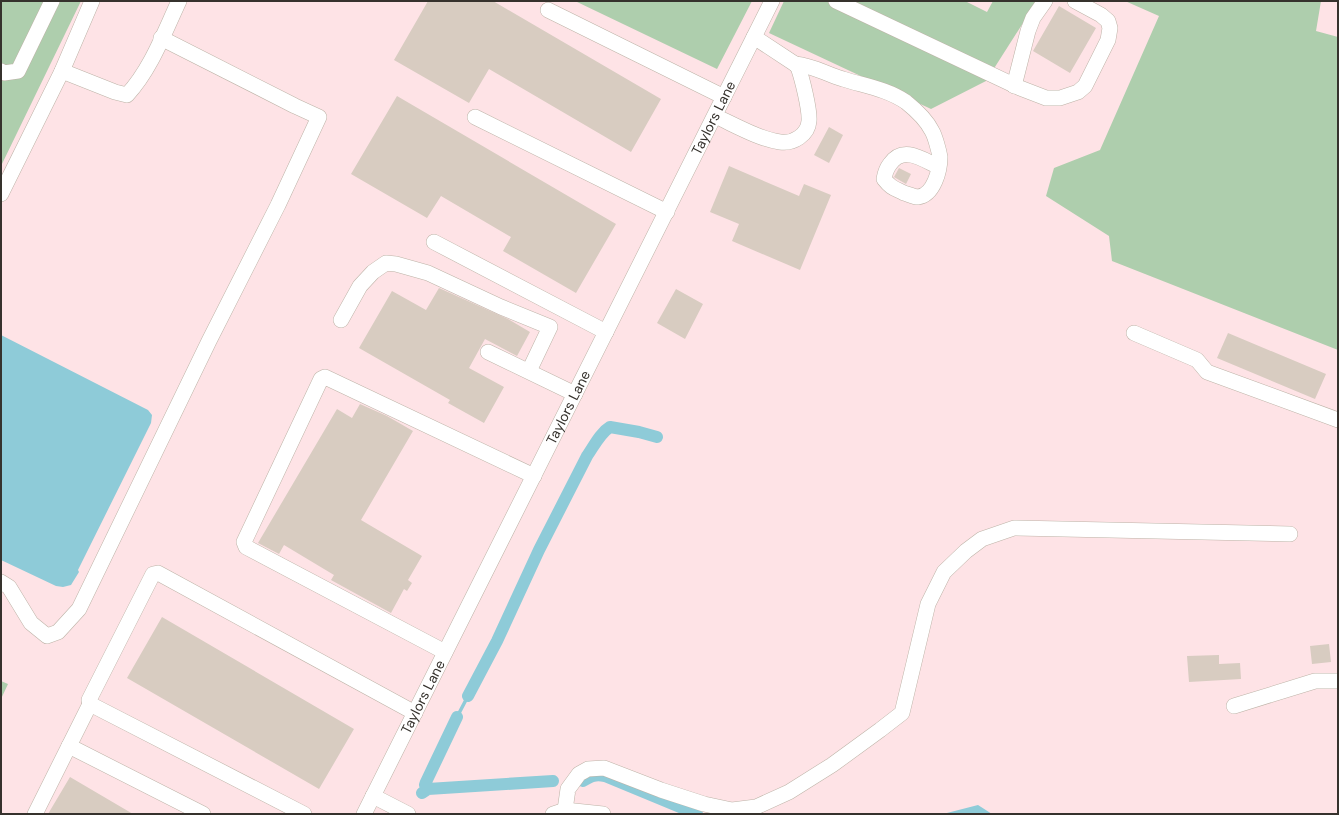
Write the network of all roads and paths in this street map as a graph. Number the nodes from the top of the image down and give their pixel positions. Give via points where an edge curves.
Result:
1 (52, 1) edge
2 (92, 1) edge
3 (179, 1) edge
4 (772, 1) edge
5 (836, 1) edge
6 (1045, 1) edge
7 (1075, 1) edge
8 (548, 10) dead end
9 (754, 37) junction
10 (161, 38) junction
11 (795, 64) junction
12 (62, 70) junction
13 (1, 72) edge
14 (1017, 87) junction
15 (724, 97) junction
16 (714, 116) junction
17 (475, 117) dead end
18 (939, 167) dead end
19 (1, 194) edge
20 (667, 212) junction
21 (434, 242) dead end
22 (342, 320) dead end
23 (606, 332) junction
24 (1134, 333) dead end
25 (488, 352) dead end
26 (529, 371) junction
27 (575, 394) junction
28 (1338, 420) edge
29 (534, 476) junction
30 (1290, 534) dead end
31 (1, 582) edge
32 (445, 652) junction
33 (1338, 681) edge
34 (90, 704) junction
35 (1234, 706) dead end
36 (415, 713) junction
37 (69, 746) junction
38 (373, 796) junction
39 (559, 812) edge
40 (34, 814) edge
41 (203, 814) edge
42 (304, 814) edge
43 (364, 814) edge
44 (408, 814) edge
45 (603, 814) edge

1 - 13 street via 18,71
2 - 12 street
3 - 10 street
4 - 9 street, Taylors Lane
5 - 14 street
6 - 14 street via 1033,18 1028,31
7 - 14 street via 1108,21 1110,28 1108,40 1084,86 1078,92 1060,98 1046,98
8 - 15 street
9 - 11 street
9 - 15 street, Taylors Lane
10 - 12 street via 135,86 127,95
10 - 31 street via 319,117 79,609 58,632 47,636 31,623 9,587
11 - 16 street via 800,72 809,121 803,135 796,140 788,143 762,137
11 - 18 street via 807,65 842,79 886,91 905,102 924,118 933,132 940,157
12 - 19 street
15 - 16 street, Taylors Lane
16 - 20 street, Taylors Lane
17 - 20 street
20 - 23 street, Taylors Lane
21 - 23 street
22 - 26 street via 360,286 386,263 428,272 550,328
23 - 27 street, Taylors Lane
24 - 28 street via 1197,360 1207,372
25 - 26 street
26 - 27 street
27 - 29 street, Taylors Lane
29 - 32 street, Taylors Lane
29 - 32 street via 325,377 321,379 244,542 246,547
30 - 39 street via 1014,528 982,539 944,572 928,604 902,713 832,765 789,792 756,807 732,810 661,790 604,768 588,769 579,774 568,789
32 - 36 street, Taylors Lane
33 - 35 street via 1315,681
34 - 36 street via 89,700 151,576 158,573
34 - 37 street
34 - 42 street
36 - 38 street, Taylors Lane
37 - 40 street
37 - 41 street
38 - 43 street, Taylors Lane
38 - 44 street
39 - 45 street

